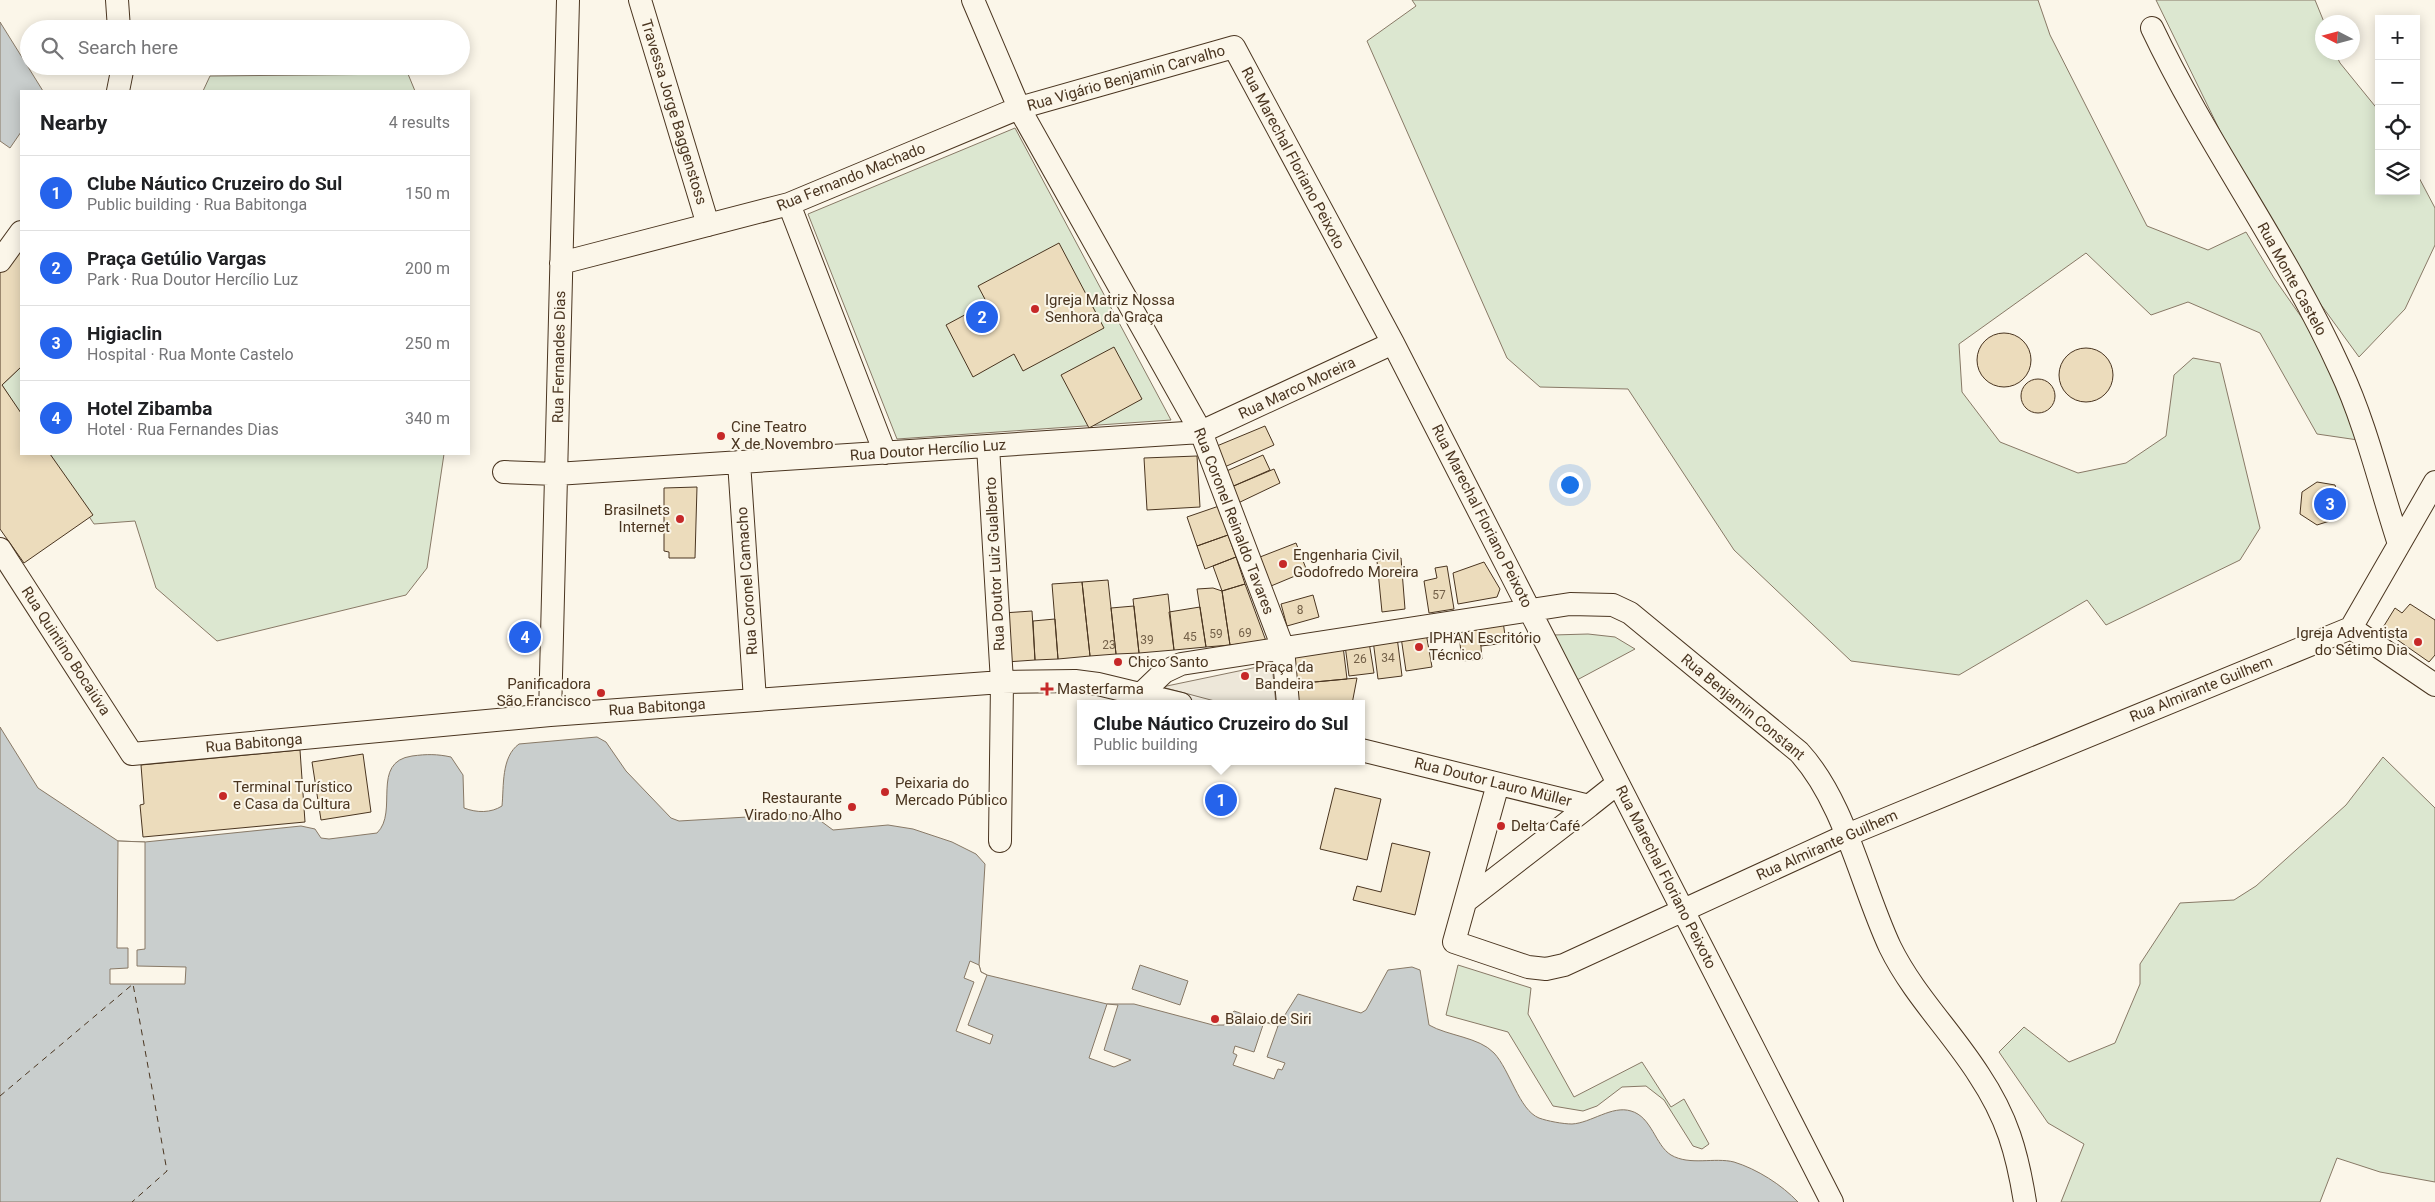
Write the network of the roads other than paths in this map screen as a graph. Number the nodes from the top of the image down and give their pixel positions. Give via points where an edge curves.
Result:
1 (116, 0) edge
2 (568, 0) edge
3 (640, 0) edge
4 (973, 0) edge
5 (118, 20) edge
6 (2152, 28) dead end
7 (1234, 47) joint
8 (121, 75) edge
9 (118, 90) edge
10 (1019, 108) junction
11 (788, 204) junction
12 (708, 225) junction
13 (20, 233) edge
14 (0, 262) edge
15 (561, 263) junction
16 (1393, 343) junction
17 (1201, 432) junction
18 (988, 446) junction
19 (885, 453) junction
20 (739, 462) junction
21 (504, 472) dead end
22 (556, 474) junction
23 (2435, 482) edge
24 (2399, 544) junction
25 (0, 549) edge
26 (1529, 609) junction
27 (2351, 628) junction
28 (1283, 648) junction
29 (1002, 682) junction
30 (2435, 685) edge
31 (1141, 694) junction
32 (755, 700) junction
33 (1165, 700) edge
34 (1288, 700) edge
35 (550, 715) junction
36 (1365, 751) edge
37 (132, 754) joint
38 (1618, 782) junction
39 (1498, 784) junction
40 (1589, 806) junction
41 (1847, 835) junction
42 (1000, 841) dead end
43 (1466, 901) junction
44 (1683, 910) junction
45 (1832, 1202) edge
46 (2025, 1202) edge

1 - 5 street
2 - 15 street, Rua Fernandes Dias
3 - 12 street, Travessa Jorge Baggenstoss
4 - 10 street, Rua Coronel Reinaldo Tavares
6 - 24 street, Rua Monte Castelo via 2177,82 2285,261 2341,370
7 - 10 street, Rua Vigário Benjamin Carvalho
7 - 16 street, Rua Marechal Floriano Peixoto
8 - 9 street
10 - 11 street, Rua Fernando Machado
10 - 17 street, Rua Coronel Reinaldo Tavares
11 - 12 street, Rua Fernando Machado
11 - 19 street
12 - 15 street, Rua Fernando Machado
13 - 14 street
15 - 22 street, Rua Fernandes Dias
16 - 17 street, Rua Marco Moreira
16 - 26 street, Rua Marechal Floriano Peixoto
17 - 18 street, Rua Doutor Hercílio Luz
17 - 28 street, Rua Coronel Reinaldo Tavares
18 - 19 street, Rua Doutor Hercílio Luz
18 - 29 street, Rua Doutor Luiz Gualberto
19 - 20 street, Rua Doutor Hercílio Luz
20 - 22 street, Rua Doutor Hercílio Luz
20 - 32 street, Rua Coronel Camacho
21 - 22 street, Rua Doutor Hercílio Luz
22 - 35 street, Rua Fernandes Dias
23 - 24 street
24 - 27 street
25 - 37 street, Rua Quintino Bocaiúva
26 - 28 street, Rua Benjamin Constant
26 - 38 street, Rua Marechal Floriano Peixoto
26 - 41 street, Rua Benjamin Constant via 1590,603 1613,605 1630,613 1799,752 1810,764
27 - 30 street
27 - 41 street, Rua Almirante Guilhem
28 - 31 street via 1182,664 1164,672
28 - 34 street
29 - 31 street, Rua Babitonga via 1075,681
29 - 32 street, Rua Babitonga
29 - 42 street, Rua Doutor Luiz Gualberto
31 - 33 street, Rua Babitonga
32 - 35 street, Rua Babitonga
35 - 37 street, Rua Babitonga
36 - 39 street, Rua Doutor Lauro Müller
38 - 40 street, Rua Doutor Lauro Müller
38 - 44 street, Rua Marechal Floriano Peixoto
39 - 40 street, Rua Doutor Lauro Müller
39 - 43 street, Rua Almirante Guilhem
40 - 43 street
41 - 44 street, Rua Almirante Guilhem
41 - 46 street, Rua Benjamin Constant via 1878,919 1906,975 1979,1074 2001,1112 2013,1140
43 - 44 street, Rua Almirante Guilhem via 1454,942 1528,967 1546,969 1564,965
44 - 45 street, Rua Marechal Floriano Peixoto

